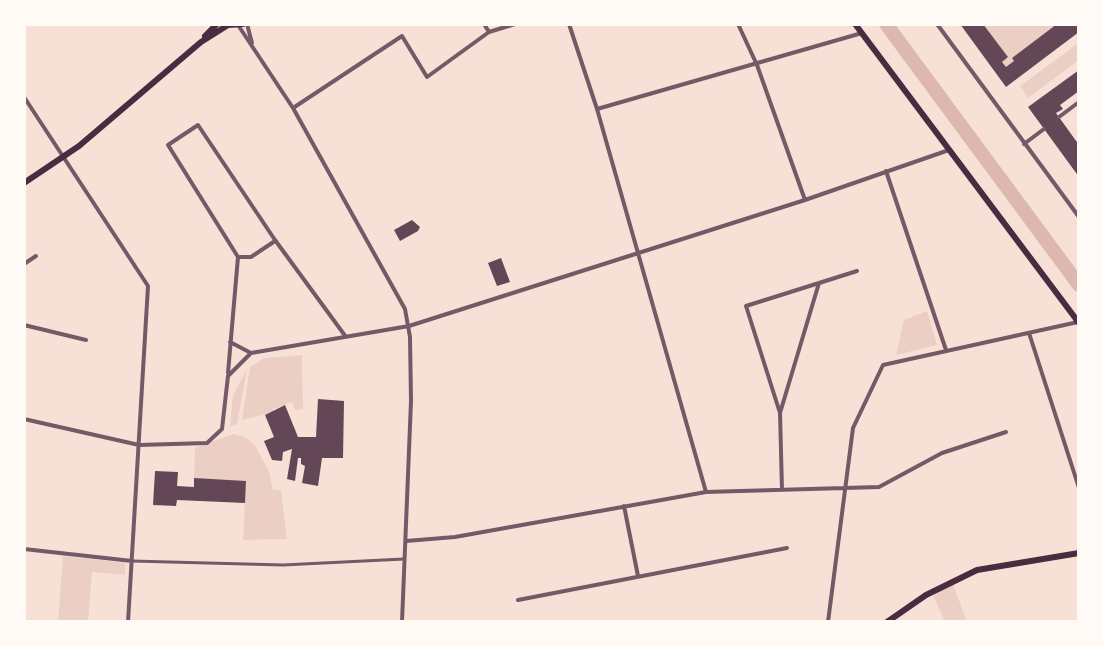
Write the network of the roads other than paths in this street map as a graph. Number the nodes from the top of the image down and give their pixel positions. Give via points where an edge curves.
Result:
1 (217, 24) edge
2 (241, 24) edge
3 (484, 24) edge
4 (515, 24) edge
5 (569, 24) edge
6 (738, 24) edge
7 (855, 24) edge
8 (937, 24) edge
9 (489, 32) junction
10 (862, 33) junction
11 (201, 42) junction
12 (254, 49) junction
13 (757, 65) junction
14 (24, 97) edge
15 (1079, 102) edge
16 (293, 108) junction
17 (597, 109) junction
18 (1059, 117) dead end
19 (1044, 129) dead end
20 (1024, 144) junction
21 (950, 149) junction
22 (65, 157) junction
23 (886, 171) junction
24 (24, 183) edge
25 (805, 200) junction
26 (1079, 217) edge
27 (275, 240) junction
28 (639, 253) junction
29 (36, 256) dead end
30 (238, 257) junction
31 (24, 264) edge
32 (857, 271) dead end
33 (819, 283) junction
34 (1078, 322) edge
35 (24, 325) edge
36 (409, 326) junction
37 (1029, 333) junction
38 (346, 337) junction
39 (86, 340) dead end
40 (230, 342) junction
41 (946, 350) junction
42 (251, 353) junction
43 (228, 376) junction
44 (780, 413) junction
45 (24, 419) edge
46 (1006, 432) dead end
47 (139, 445) junction
48 (1079, 488) edge
49 (844, 489) junction
50 (782, 490) junction
51 (706, 492) junction
52 (624, 506) junction
53 (406, 541) junction
54 (787, 548) dead end
55 (24, 549) edge
56 (1079, 553) edge
57 (404, 559) junction
58 (132, 561) junction
59 (638, 576) junction
60 (518, 600) dead end
61 (128, 622) edge
62 (402, 622) edge
63 (828, 622) edge
64 (887, 622) edge

1 - 11 main road
2 - 11 main road
2 - 12 street
2 - 12 street
3 - 9 street
4 - 9 street
5 - 17 street
6 - 13 street
7 - 10 main road
8 - 20 street
9 - 16 street via 427,77 402,36
10 - 13 street
10 - 21 main road
11 - 22 main road
12 - 16 street
13 - 17 street
13 - 25 street
14 - 22 street
15 - 18 street
16 - 36 street via 401,297
17 - 28 street
19 - 20 street
20 - 26 street
21 - 23 street
21 - 34 main road
22 - 24 main road
22 - 47 street via 148,286
23 - 25 street
23 - 41 street
25 - 28 street
27 - 30 street via 251,257
27 - 30 street via 198,125 168,145
27 - 38 street
28 - 36 street
28 - 51 street
29 - 31 street
30 - 40 street
32 - 33 street
33 - 44 street
33 - 44 street via 746,306
34 - 37 street
35 - 39 street
36 - 38 street
36 - 53 street
37 - 41 street
37 - 48 street
38 - 42 street
40 - 42 street
40 - 43 street
41 - 49 street via 883,365 853,428
42 - 43 street
43 - 47 street via 222,429 207,443
44 - 50 street
45 - 47 street
46 - 49 street via 942,453 891,483
47 - 58 street
49 - 50 street
49 - 63 street
50 - 51 street
51 - 52 street
52 - 53 street
52 - 59 street
53 - 57 street
54 - 59 street
55 - 58 street
56 - 64 main road via 977,570
57 - 58 street via 283,565
57 - 62 street
58 - 61 street
59 - 60 street

